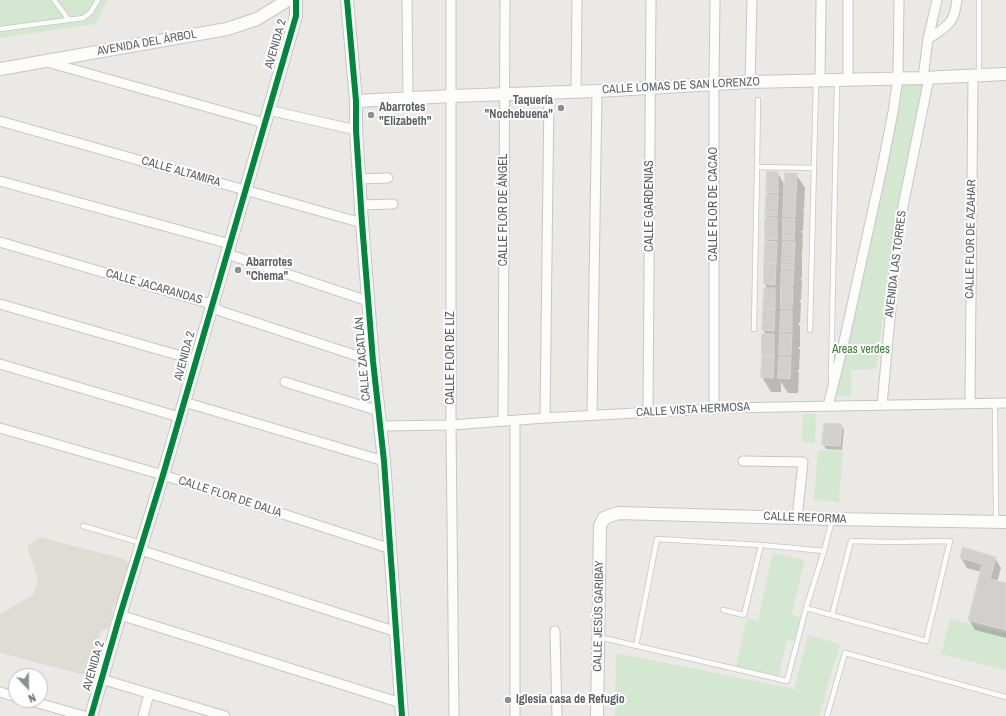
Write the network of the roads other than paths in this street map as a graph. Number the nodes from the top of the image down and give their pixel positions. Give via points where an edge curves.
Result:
1 (54, 0) edge
2 (98, 0) edge
3 (288, 0) edge
4 (296, 0) edge
5 (347, 0) edge
6 (407, 0) edge
7 (451, 0) edge
8 (505, 0) edge
9 (577, 0) edge
10 (651, 0) edge
11 (716, 0) edge
12 (752, 0) edge
13 (821, 0) edge
14 (848, 0) edge
15 (899, 0) edge
16 (937, 0) edge
17 (957, 0) edge
18 (979, 0) edge
19 (69, 20) junction
20 (0, 29) edge
21 (928, 39) junction
22 (45, 62) junction
23 (0, 69) edge
24 (1006, 74) edge
25 (976, 76) junction
26 (898, 78) junction
27 (926, 78) junction
28 (842, 80) junction
29 (818, 81) junction
30 (750, 82) junction
31 (714, 84) junction
32 (650, 87) junction
33 (597, 91) junction
34 (576, 92) junction
35 (549, 93) junction
36 (505, 94) junction
37 (452, 96) junction
38 (408, 98) junction
39 (758, 100) dead end
40 (356, 101) junction
41 (268, 110) junction
42 (0, 121) edge
43 (264, 122) junction
44 (356, 130) junction
45 (757, 167) junction
46 (814, 168) junction
47 (388, 178) dead end
48 (359, 179) junction
49 (0, 181) edge
50 (245, 190) junction
51 (393, 204) dead end
52 (362, 205) junction
53 (362, 223) junction
54 (0, 242) edge
55 (228, 249) junction
56 (368, 301) junction
57 (0, 304) edge
58 (211, 304) junction
59 (754, 329) dead end
60 (810, 330) dead end
61 (195, 360) junction
62 (373, 361) junction
63 (0, 364) edge
64 (285, 382) dead end
65 (831, 391) junction
66 (184, 402) junction
67 (1006, 402) edge
68 (970, 403) junction
69 (995, 403) junction
70 (882, 405) junction
71 (828, 406) junction
72 (714, 409) junction
73 (379, 411) junction
74 (648, 412) junction
75 (592, 415) junction
76 (179, 417) junction
77 (545, 418) junction
78 (515, 420) junction
79 (504, 421) junction
80 (451, 425) junction
81 (380, 426) junction
82 (0, 428) edge
83 (384, 461) junction
84 (743, 461) dead end
85 (163, 475) junction
86 (604, 518) joint
87 (797, 518) junction
88 (832, 519) junction
89 (1001, 522) edge
90 (83, 526) dead end
91 (761, 545) junction
92 (141, 547) junction
93 (391, 549) junction
94 (824, 551) junction
95 (806, 608) junction
96 (723, 610) dead end
97 (120, 615) junction
98 (832, 615) junction
99 (555, 631) dead end
100 (397, 632) junction
101 (599, 637) junction
102 (636, 646) junction
103 (101, 679) junction
104 (149, 694) junction
105 (1006, 697) edge
106 (401, 703) junction
107 (48, 706) edge
108 (84, 716) edge
109 (90, 716) edge
110 (142, 716) edge
111 (223, 716) edge
112 (402, 716) edge
113 (454, 716) edge
114 (515, 716) edge
115 (557, 716) edge
116 (597, 716) edge
117 (827, 716) edge

1 - 19 lane
2 - 19 lane via 90,13 83,18
3 - 22 street, AVENIDA DEL ÁRBOL via 257,18 227,29
4 - 41 street, AVENIDA 2 via 296,16
5 - 40 street, CALLE ZACATLÁN
6 - 38 street
7 - 37 street, CALLE FLOR DE LIZ
8 - 36 street, CALLE FLOR DE ÁNGEL
9 - 34 street
10 - 32 street, CALLE GARDENIAS
11 - 31 street, CALLE FLOR DE CACAO
12 - 30 street
13 - 29 street
14 - 28 street
15 - 26 street
16 - 21 street, AVENIDA LAS TORRES
17 - 21 street via 956,12 950,24
18 - 25 lane
19 - 20 lane
21 - 27 street, AVENIDA LAS TORRES
22 - 23 street, AVENIDA DEL ÁRBOL
22 - 43 street
24 - 25 street, CALLE LOMAS DE SAN LORENZO
25 - 27 street, CALLE LOMAS DE SAN LORENZO
25 - 68 street, CALLE FLOR DE AZAHAR
26 - 27 street, CALLE LOMAS DE SAN LORENZO
26 - 28 street, CALLE LOMAS DE SAN LORENZO
26 - 65 street via 882,168
27 - 70 street, AVENIDA LAS TORRES via 898,231
28 - 29 street, CALLE LOMAS DE SAN LORENZO
28 - 65 lane
29 - 30 street, CALLE LOMAS DE SAN LORENZO
29 - 46 lane
30 - 31 street, CALLE LOMAS DE SAN LORENZO
31 - 32 street, CALLE LOMAS DE SAN LORENZO
31 - 72 street, CALLE FLOR DE CACAO
32 - 33 street, CALLE LOMAS DE SAN LORENZO
32 - 74 street, CALLE GARDENIAS
33 - 34 street, CALLE LOMAS DE SAN LORENZO
33 - 75 street
34 - 35 street, CALLE LOMAS DE SAN LORENZO
35 - 36 street, CALLE LOMAS DE SAN LORENZO
35 - 77 street
36 - 37 street, CALLE LOMAS DE SAN LORENZO
36 - 79 street, CALLE FLOR DE ÁNGEL
37 - 38 street, CALLE LOMAS DE SAN LORENZO
37 - 80 street, CALLE FLOR DE LIZ
38 - 40 street, CALLE LOMAS DE SAN LORENZO
39 - 45 lane
40 - 44 street, CALLE ZACATLÁN
41 - 43 street, AVENIDA 2
41 - 44 street
42 - 50 street, CALLE ALTAMIRA
43 - 50 street, AVENIDA 2
44 - 48 street, CALLE ZACATLÁN
45 - 46 lane
45 - 59 lane
46 - 60 lane
47 - 48 street
48 - 52 street, CALLE ZACATLÁN
49 - 55 street
50 - 53 street, CALLE ALTAMIRA
50 - 55 street, AVENIDA 2
51 - 52 street
52 - 53 street, CALLE ZACATLÁN
53 - 56 street, CALLE ZACATLÁN
54 - 58 street, CALLE JACARANDAS
55 - 56 street
55 - 58 street, AVENIDA 2
56 - 62 street, CALLE ZACATLÁN
57 - 61 street
58 - 61 street, AVENIDA 2
58 - 62 street, CALLE JACARANDAS via 220,311
61 - 66 street, AVENIDA 2
62 - 73 street, CALLE ZACATLÁN
63 - 76 street
64 - 73 street
65 - 71 street
66 - 76 street, AVENIDA 2
66 - 83 street
67 - 69 street, CALLE VISTA HERMOSA
68 - 69 street, CALLE VISTA HERMOSA
68 - 70 street, CALLE VISTA HERMOSA
69 - 89 lane
70 - 71 street, CALLE VISTA HERMOSA
71 - 72 street, CALLE VISTA HERMOSA
72 - 74 street, CALLE VISTA HERMOSA
73 - 81 street, CALLE ZACATLÁN
74 - 75 street, CALLE VISTA HERMOSA
75 - 77 street, CALLE VISTA HERMOSA
76 - 85 street, AVENIDA 2
77 - 78 street, CALLE VISTA HERMOSA
78 - 79 street, CALLE VISTA HERMOSA
78 - 114 street
79 - 80 street, CALLE VISTA HERMOSA
80 - 81 street, CALLE VISTA HERMOSA
80 - 113 street, CALLE FLOR DE LIZ
81 - 83 street, CALLE ZACATLÁN
82 - 85 street, CALLE FLOR DE DALIA
83 - 93 street, CALLE ZACATLÁN
84 - 87 street via 803,462
85 - 92 street, AVENIDA 2
85 - 93 street, CALLE FLOR DE DALIA
86 - 87 street, CALLE REFORMA via 618,513
86 - 101 street, CALLE JESÚS GARIBAY via 600,526
87 - 88 street, CALLE REFORMA
88 - 89 street, CALLE REFORMA
88 - 94 lane
90 - 92 lane
91 - 94 lane
91 - 96 lane via 744,615
91 - 102 lane via 657,539
92 - 97 street, AVENIDA 2
92 - 100 street
93 - 100 street, CALLE ZACATLÁN
94 - 95 lane
95 - 98 lane
95 - 102 lane via 787,681
97 - 103 street, AVENIDA 2
97 - 106 street
98 - 98 lane via 926,641 950,541 851,541
99 - 115 street
100 - 106 street, CALLE ZACATLÁN
101 - 102 lane
101 - 116 street, CALLE JESÚS GARIBAY
103 - 104 street
103 - 109 street, AVENIDA 2
104 - 110 street
104 - 111 street
105 - 117 lane via 845,653
106 - 112 street, CALLE ZACATLÁN
107 - 108 street

